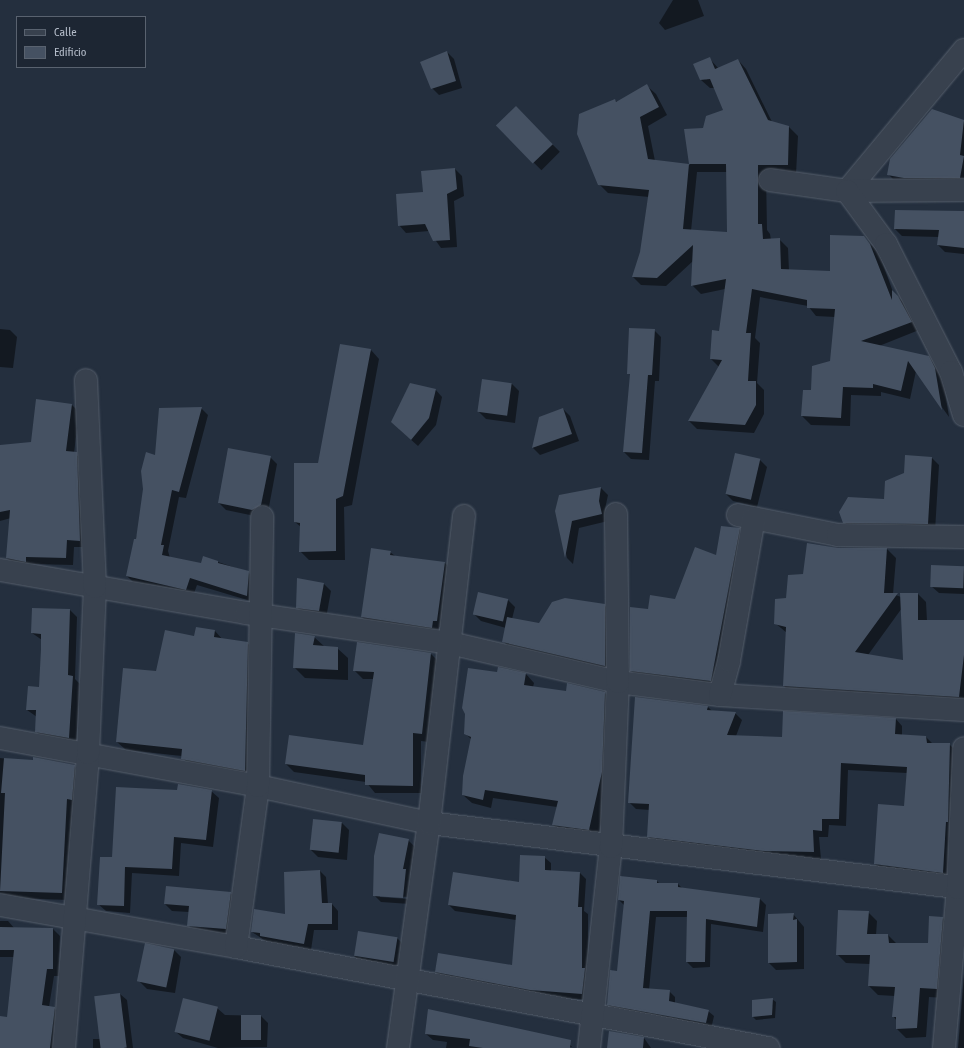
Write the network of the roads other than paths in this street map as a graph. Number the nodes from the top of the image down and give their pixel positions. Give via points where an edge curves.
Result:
1 (964, 50) edge
2 (770, 180) dead end
3 (964, 190) edge
4 (847, 191) junction
5 (86, 380) dead end
6 (964, 415) edge
7 (616, 514) dead end
8 (464, 516) dead end
9 (262, 517) dead end
10 (964, 537) edge
11 (0, 570) edge
12 (95, 587) junction
13 (262, 615) junction
14 (450, 643) junction
15 (618, 682) junction
16 (720, 695) junction
17 (964, 710) edge
18 (0, 738) edge
19 (964, 748) edge
20 (88, 753) junction
21 (258, 786) junction
22 (429, 823) junction
23 (611, 847) junction
24 (961, 888) edge
25 (0, 905) edge
26 (75, 920) junction
27 (236, 946) junction
28 (409, 980) junction
29 (592, 1016) junction
30 (64, 1048) edge
31 (398, 1048) edge
32 (589, 1048) edge
33 (768, 1048) edge
34 (944, 1048) edge

1 - 4 street
2 - 4 street
3 - 4 street
4 - 6 street via 886,244 951,372
5 - 12 street
7 - 15 street
8 - 14 street
9 - 13 street
10 - 16 street via 838,535 746,517 730,661
11 - 12 street
12 - 13 street
12 - 20 street
13 - 14 street
13 - 21 street
14 - 15 street
14 - 22 street
15 - 16 street
15 - 23 street
16 - 17 street
18 - 20 street
19 - 24 street
20 - 21 street
20 - 26 street
21 - 22 street
21 - 27 street
22 - 23 street
22 - 28 street
23 - 24 street
23 - 29 street
24 - 34 street
25 - 26 street
26 - 27 street
26 - 30 street
27 - 28 street
28 - 29 street
28 - 31 street
29 - 32 street
29 - 33 street

